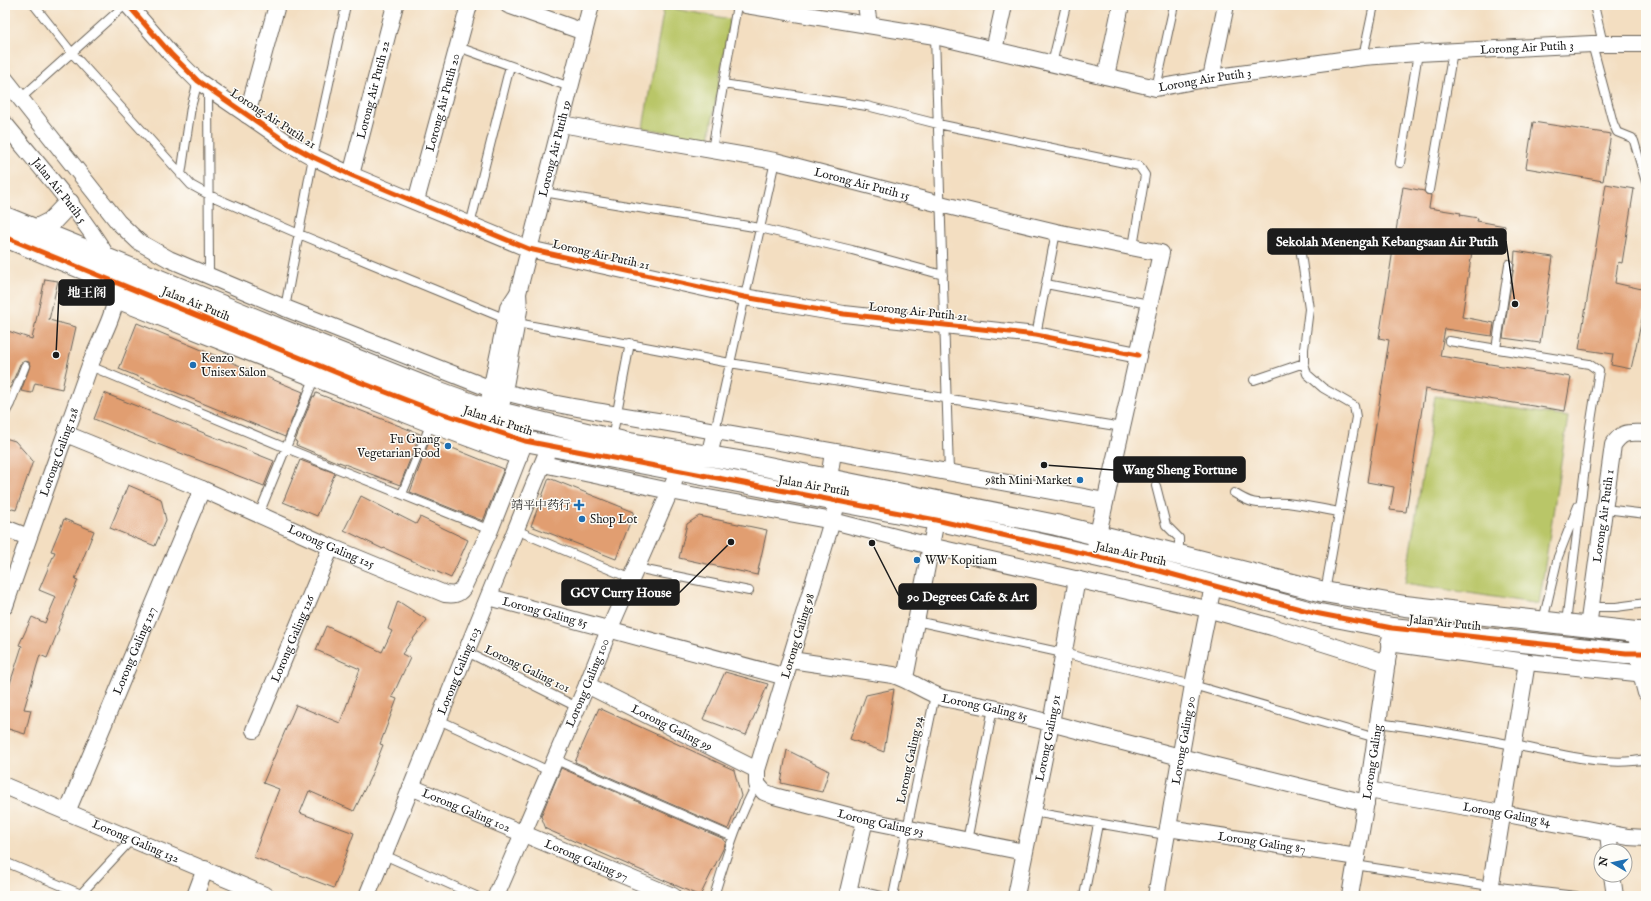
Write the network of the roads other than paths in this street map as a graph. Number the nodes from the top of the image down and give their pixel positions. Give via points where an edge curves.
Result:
1 (34, 5) edge
2 (126, 5) edge
3 (277, 5) edge
4 (346, 5) edge
5 (395, 5) edge
6 (469, 5) edge
7 (508, 5) edge
8 (591, 5) edge
9 (737, 5) edge
10 (746, 5) edge
11 (866, 5) edge
12 (1004, 5) edge
13 (1066, 5) edge
14 (1121, 5) edge
15 (1174, 5) edge
16 (1226, 5) edge
17 (1374, 5) edge
18 (1594, 5) edge
19 (807, 10) edge
20 (868, 25) junction
21 (584, 32) junction
22 (935, 36) junction
23 (1597, 44) junction
24 (1646, 44) edge
25 (458, 47) junction
26 (994, 50) junction
27 (1453, 51) junction
28 (72, 53) junction
29 (1418, 53) junction
30 (1363, 57) junction
31 (1052, 64) junction
32 (510, 66) junction
33 (1106, 76) junction
34 (1211, 78) junction
35 (203, 84) junction
36 (724, 84) junction
37 (570, 86) junction
38 (1156, 88) junction
39 (11, 90) edge
40 (247, 115) junction
41 (5, 124) edge
42 (561, 124) junction
43 (938, 124) junction
44 (712, 150) junction
45 (313, 157) junction
46 (775, 161) junction
47 (1400, 163) dead end
48 (181, 175) junction
49 (352, 175) junction
50 (1646, 182) edge
51 (1429, 190) dead end
52 (543, 192) junction
53 (209, 195) junction
54 (416, 201) junction
55 (70, 203) junction
56 (940, 204) junction
57 (5, 217) edge
58 (470, 225) junction
59 (760, 228) junction
60 (35, 230) junction
61 (1056, 232) junction
62 (299, 234) junction
63 (5, 237) edge
64 (1133, 247) junction
65 (1300, 247) dead end
66 (529, 249) junction
67 (109, 260) junction
68 (1509, 264) dead end
69 (210, 275) junction
70 (943, 275) junction
71 (1046, 284) junction
72 (117, 292) junction
73 (744, 298) junction
74 (1149, 304) junction
75 (285, 308) junction
76 (512, 320) junction
77 (944, 325) junction
78 (280, 330) junction
79 (1036, 335) junction
80 (1449, 341) dead end
81 (630, 344) junction
82 (1496, 349) junction
83 (1138, 356) junction
84 (730, 362) junction
85 (1304, 363) junction
86 (25, 366) dead end
87 (90, 366) junction
88 (314, 379) junction
89 (1254, 380) dead end
90 (497, 390) junction
91 (946, 398) junction
92 (5, 412) edge
93 (616, 414) junction
94 (433, 418) junction
95 (491, 420) junction
96 (1122, 427) junction
97 (715, 431) junction
98 (66, 434) junction
99 (1646, 434) edge
100 (612, 439) junction
101 (286, 448) junction
102 (522, 449) junction
103 (833, 452) junction
104 (546, 455) junction
105 (709, 456) junction
106 (679, 471) junction
107 (949, 472) junction
108 (829, 479) junction
109 (1156, 486) dead end
110 (202, 489) junction
111 (781, 490) junction
112 (670, 491) junction
113 (1234, 493) dead end
114 (402, 494) junction
115 (1581, 498) junction
116 (839, 501) junction
117 (1106, 501) junction
118 (1604, 509) junction
119 (778, 511) junction
120 (1340, 512) junction
121 (259, 514) junction
122 (1646, 514) edge
123 (936, 520) junction
124 (832, 521) junction
125 (5, 528) edge
126 (490, 530) junction
127 (516, 530) junction
128 (1098, 536) junction
129 (28, 537) junction
130 (930, 546) junction
131 (331, 547) junction
132 (1179, 555) junction
133 (1093, 556) junction
134 (634, 574) junction
135 (1077, 580) junction
136 (1213, 586) junction
137 (749, 591) dead end
138 (1324, 592) junction
139 (489, 597) junction
140 (1646, 603) edge
141 (5, 606) edge
142 (1591, 607) junction
143 (1208, 609) junction
144 (916, 621) junction
145 (1543, 622) junction
146 (1566, 624) junction
147 (1588, 627) junction
148 (609, 630) junction
149 (1641, 632) edge
150 (1391, 635) junction
151 (467, 652) junction
152 (1063, 653) junction
153 (1642, 653) edge
154 (791, 660) junction
155 (1527, 662) junction
156 (1387, 663) junction
157 (1644, 674) edge
158 (786, 676) junction
159 (905, 678) junction
160 (587, 685) junction
161 (1193, 685) junction
162 (1646, 693) edge
163 (935, 695) junction
164 (577, 707) junction
165 (993, 708) junction
166 (439, 720) junction
167 (1051, 723) junction
168 (254, 730) dead end
169 (1377, 731) junction
170 (1512, 744) junction
171 (1180, 757) junction
172 (1646, 759) edge
173 (552, 765) junction
174 (757, 777) junction
175 (5, 786) edge
176 (411, 787) junction
177 (1367, 796) junction
178 (67, 812) junction
179 (1033, 812) junction
180 (1502, 813) junction
181 (865, 820) junction
182 (1098, 824) junction
183 (908, 829) junction
184 (1167, 831) junction
185 (1608, 833) junction
186 (522, 834) junction
187 (733, 837) junction
188 (1646, 838) edge
189 (131, 840) junction
190 (967, 841) junction
191 (1609, 843) edge
192 (1024, 852) junction
193 (384, 855) junction
194 (1356, 861) junction
195 (5, 862) edge
196 (205, 869) junction
197 (1613, 883) edge
198 (638, 890) edge
199 (1489, 891) edge
200 (848, 892) edge
201 (82, 895) edge
202 (194, 896) edge
203 (267, 896) edge
204 (367, 896) edge
205 (476, 896) edge
206 (496, 896) edge
207 (673, 896) edge
208 (714, 896) edge
209 (881, 896) edge
210 (893, 896) edge
211 (1016, 896) edge
212 (1084, 896) edge
213 (1156, 896) edge
214 (1350, 896) edge
215 (1576, 896) edge
216 (1615, 896) edge

1 - 28 lane
2 - 28 lane
2 - 35 street, Lorong Air Putih 21 via 170,54
3 - 40 street
4 - 45 lane
5 - 49 street, Lorong Air Putih 22
6 - 25 street, Lorong Air Putih 20
7 - 21 street
8 - 21 street, Lorong Air Putih 19
9 - 36 lane
10 - 19 street, Lorong Air Putih 3
11 - 20 street
12 - 26 street
13 - 31 lane
14 - 33 street
15 - 38 lane
16 - 34 street
17 - 30 lane
18 - 23 lane
19 - 20 street, Lorong Air Putih 3
20 - 22 street, Lorong Air Putih 3
21 - 37 street, Lorong Air Putih 19
22 - 26 street, Lorong Air Putih 3
22 - 43 lane
23 - 24 street, Lorong Air Putih 3
23 - 27 street, Lorong Air Putih 3
23 - 50 lane via 1613,123 1617,132 1634,141
25 - 32 lane
25 - 54 street, Lorong Air Putih 20
26 - 31 street, Lorong Air Putih 3
27 - 29 street, Lorong Air Putih 3
27 - 51 lane
28 - 39 lane
28 - 48 lane
29 - 30 street, Lorong Air Putih 3
29 - 47 lane
30 - 34 street, Lorong Air Putih 3
31 - 33 street, Lorong Air Putih 3
32 - 37 lane
32 - 58 lane
33 - 38 street, Lorong Air Putih 3
34 - 38 street, Lorong Air Putih 3
35 - 40 street, Lorong Air Putih 21
35 - 48 lane via 191,107
35 - 53 lane
36 - 43 lane via 866,106
36 - 44 lane
37 - 42 street, Lorong Air Putih 19
39 - 69 street via 118,222 139,242 169,259
40 - 45 street, Lorong Air Putih 21
41 - 55 street, Jalan Air Putih 5
42 - 44 street, Lorong Air Putih 15
42 - 52 street, Lorong Air Putih 19
43 - 56 lane
43 - 64 lane via 1139,166 1145,175
44 - 46 street, Lorong Air Putih 15
45 - 49 street, Lorong Air Putih 21
45 - 62 lane
46 - 56 street, Lorong Air Putih 15
46 - 59 lane
48 - 53 lane via 191,185
49 - 54 street, Lorong Air Putih 21
52 - 59 lane
52 - 66 street, Lorong Air Putih 19
53 - 62 lane
53 - 69 lane
54 - 58 street, Lorong Air Putih 21
55 - 60 street via 51,222
55 - 67 street, Jalan Air Putih 5
56 - 61 street, Lorong Air Putih 15
56 - 70 lane
57 - 60 street, Jalan Air Putih
58 - 66 street, Lorong Air Putih 21
59 - 70 lane
59 - 73 lane
60 - 67 street, Jalan Air Putih
61 - 64 street, Lorong Air Putih 15
61 - 71 lane
62 - 75 lane
62 - 76 lane
63 - 72 street, Jalan Air Putih
64 - 74 street, Lorong Air Putih 15 via 1161,254
65 - 85 lane via 1309,309
66 - 73 street, Lorong Air Putih 21
66 - 76 street, Lorong Air Putih 19 via 518,293 519,310
67 - 72 street
67 - 78 street, Jalan Air Putih
68 - 82 lane
69 - 75 street
70 - 77 lane
71 - 74 lane
71 - 79 lane
72 - 87 street, Lorong Galing 128
72 - 88 street
72 - 94 street, Jalan Air Putih via 357,381
73 - 77 street, Lorong Air Putih 21 via 844,314
73 - 84 lane
74 - 83 street
75 - 78 street
75 - 90 street
76 - 81 lane
76 - 90 street, Lorong Air Putih 19
77 - 79 street, Lorong Air Putih 21
77 - 91 lane
78 - 95 street, Jalan Air Putih via 426,387
79 - 83 street, Lorong Air Putih 21
80 - 82 lane
81 - 84 lane
81 - 93 lane
82 - 115 lane via 1589,364 1599,370
83 - 96 street
84 - 91 lane
84 - 97 lane
85 - 89 lane
85 - 120 lane via 1307,374 1314,381 1354,406 1355,410 1356,417
86 - 92 lane
87 - 98 street, Lorong Galing 128
87 - 101 lane
88 - 94 street
88 - 101 lane
90 - 93 street via 530,399
90 - 95 street, Lorong Air Putih 19
91 - 96 lane
91 - 107 lane
93 - 97 street
93 - 100 lane
94 - 95 street, Jalan Air Putih
94 - 102 street
94 - 114 lane
95 - 100 street, Jalan Air Putih
95 - 102 street, Jalan Air Putih
96 - 117 street
97 - 103 street
97 - 105 street
98 - 110 street, Lorong Galing 125
98 - 129 street, Lorong Galing 128
99 - 118 street, Lorong Air Putih 1 via 1625,432 1612,445
100 - 105 street, Jalan Air Putih
101 - 114 lane
101 - 121 lane
102 - 104 street, Jalan Air Putih
102 - 126 street, Lorong Galing 125
103 - 107 street
103 - 108 street
104 - 106 street, Jalan Air Putih
104 - 112 street
104 - 127 street, Lorong Galing 103
105 - 108 street, Jalan Air Putih
106 - 111 street, Jalan Air Putih
106 - 112 street, Lorong Galing 100
107 - 117 street
108 - 128 street, Jalan Air Putih
109 - 132 lane via 1166,524 1179,538
110 - 121 street, Lorong Galing 125
110 - 178 street, Lorong Galing 127
111 - 116 street, Jalan Air Putih
111 - 119 street
112 - 119 street
112 - 134 street, Lorong Galing 100
113 - 120 lane via 1252,503 1286,503
114 - 126 lane
115 - 145 lane via 1558,557
115 - 146 lane
116 - 123 street, Jalan Air Putih
116 - 124 street, Lorong Galing 98
117 - 128 street
118 - 122 lane
118 - 142 street, Lorong Air Putih 1
119 - 124 street
120 - 138 lane
121 - 131 street, Lorong Galing 125
123 - 130 street
123 - 133 street, Jalan Air Putih
124 - 130 street
124 - 154 street, Lorong Galing 98
125 - 129 street
126 - 131 street, Lorong Galing 125 via 463,588 456,595 444,594
127 - 134 lane
127 - 139 street, Lorong Galing 103
128 - 132 street, Jalan Air Putih
128 - 133 street
129 - 141 street, Lorong Galing 128
130 - 135 street
130 - 144 street
131 - 168 street, Lorong Galing 126
132 - 138 street, Jalan Air Putih
133 - 136 street, Jalan Air Putih
134 - 137 lane
134 - 148 street, Lorong Galing 100
135 - 143 street
135 - 152 street, Lorong Galing 91
136 - 143 street, Lorong Galing 90
136 - 150 street, Jalan Air Putih
138 - 145 street, Jalan Air Putih via 1405,606
139 - 148 street, Lorong Galing 85
139 - 151 street, Lorong Galing 103
140 - 142 lane
142 - 147 street, Lorong Air Putih 1
143 - 156 street
143 - 161 street, Lorong Galing 90
144 - 152 lane
144 - 159 street
145 - 146 street, Jalan Air Putih
146 - 147 street, Jalan Air Putih
147 - 149 street, Jalan Air Putih
148 - 158 street, Lorong Galing 85
148 - 160 street, Lorong Galing 100
149 - 153 street
150 - 153 street, Jalan Air Putih
150 - 155 street
150 - 156 street, Lorong Galing
151 - 164 lane, Lorong Galing 101
151 - 166 street, Lorong Galing 103
152 - 161 lane
152 - 167 street, Lorong Galing 91
153 - 157 street
154 - 158 street, Lorong Galing 98
154 - 159 street, Lorong Galing 85
155 - 157 street
155 - 170 street
156 - 169 street, Lorong Galing
157 - 162 street
158 - 174 street, Lorong Galing 98
159 - 163 street, Lorong Galing 85
160 - 164 street, Lorong Galing 100
160 - 174 street, Lorong Galing 99
161 - 169 lane
161 - 171 street, Lorong Galing 90
163 - 165 street, Lorong Galing 85
163 - 183 lane, Lorong Galing 94
164 - 173 street, Lorong Galing 100
165 - 167 street, Lorong Galing 85
165 - 190 lane
166 - 173 lane
166 - 176 street, Lorong Galing 103
167 - 171 street, Lorong Galing 85
167 - 179 street, Lorong Galing 91
169 - 170 lane
169 - 177 street, Lorong Galing
170 - 172 lane via 1576,757 1612,761
170 - 180 street
171 - 177 street, Lorong Galing 84
171 - 184 street, Lorong Galing 90
173 - 186 street, Lorong Galing 100
173 - 187 lane
174 - 181 street, Lorong Galing 93 via 764,792 774,796
174 - 187 lane
175 - 178 street, Lorong Galing 132
176 - 186 street, Lorong Galing 102
176 - 193 street, Lorong Galing 103
177 - 180 street, Lorong Galing 84
177 - 194 street, Lorong Galing
178 - 189 street, Lorong Galing 132
179 - 182 lane
179 - 192 street, Lorong Galing 91
180 - 185 street, Lorong Galing 84
180 - 199 street
181 - 183 street, Lorong Galing 93
181 - 200 street
182 - 184 lane
182 - 212 lane
183 - 190 street, Lorong Galing 93
183 - 210 lane, Lorong Galing 94
184 - 194 street, Lorong Galing 87
184 - 213 street, Lorong Galing 90
185 - 188 street, Lorong Galing 84
185 - 191 street
186 - 198 street, Lorong Galing 97
186 - 206 street, Lorong Galing 100
187 - 208 lane
189 - 196 street, Lorong Galing 132
189 - 201 lane
190 - 192 street, Lorong Galing 93
192 - 211 street, Lorong Galing 91
193 - 204 street, Lorong Galing 103
193 - 205 lane
194 - 199 lane
194 - 214 street, Lorong Galing
195 - 201 lane
196 - 202 street
196 - 203 street, Lorong Galing 132
197 - 216 street
198 - 207 street, Lorong Galing 97
199 - 215 lane
200 - 209 lane

